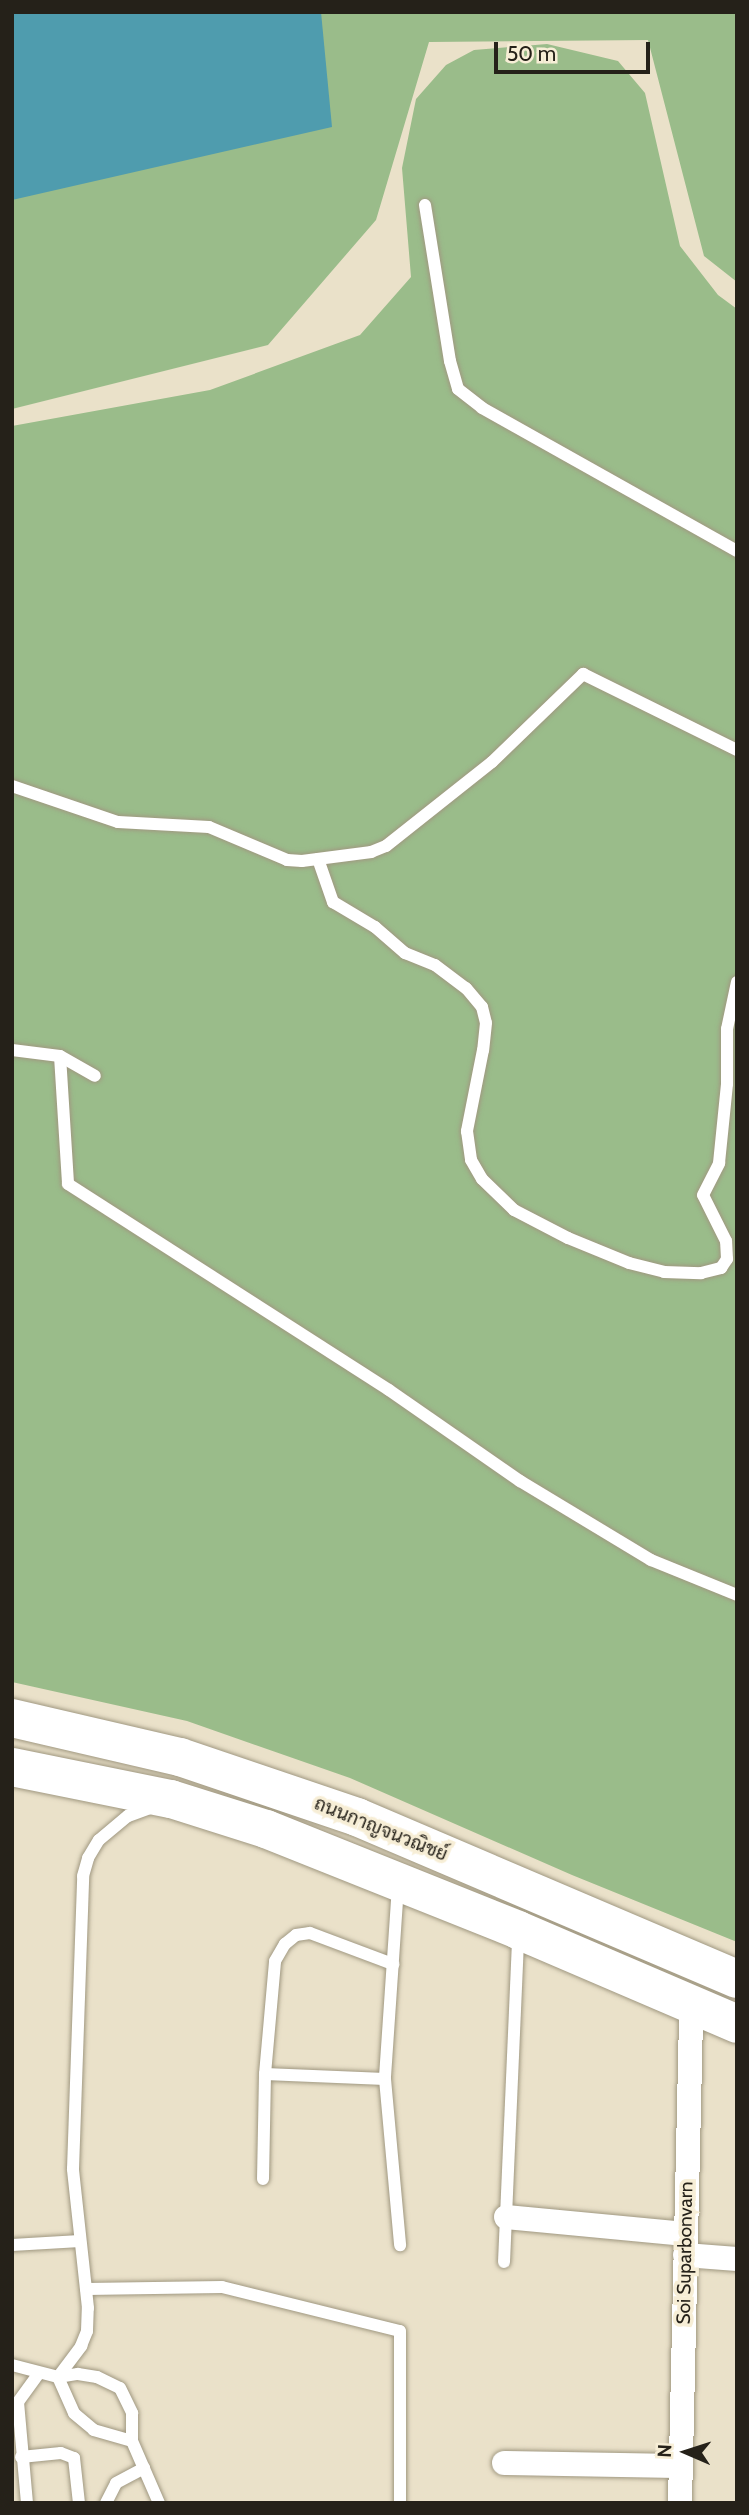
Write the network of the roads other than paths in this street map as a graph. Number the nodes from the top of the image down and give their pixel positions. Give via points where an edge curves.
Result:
1 (425, 205) dead end
2 (737, 551) edge
3 (737, 750) edge
4 (12, 786) edge
5 (318, 859) junction
6 (737, 982) edge
7 (12, 1050) edge
8 (60, 1056) junction
9 (95, 1076) dead end
10 (737, 1595) edge
11 (12, 1718) edge
12 (12, 1768) edge
13 (171, 1799) junction
14 (398, 1882) junction
15 (518, 1930) junction
16 (393, 1964) junction
17 (737, 1979) edge
18 (691, 2004) junction
19 (737, 2024) edge
20 (265, 2074) junction
21 (385, 2079) junction
22 (263, 2179) dead end
23 (506, 2217) junction
24 (80, 2241) junction
25 (685, 2244) junction
26 (12, 2245) edge
27 (400, 2245) dead end
28 (737, 2259) edge
29 (504, 2262) dead end
30 (86, 2289) junction
31 (12, 2365) edge
32 (38, 2374) junction
33 (58, 2377) junction
34 (132, 2441) junction
35 (21, 2457) junction
36 (504, 2463) dead end
37 (680, 2466) junction
38 (144, 2468) junction
39 (27, 2503) edge
40 (79, 2503) edge
41 (106, 2503) edge
42 (159, 2503) edge
43 (400, 2503) edge
44 (680, 2503) edge

1 - 2 lane via 458,389 482,408
3 - 5 lane via 583,674 492,762 386,846
4 - 5 lane via 118,822 209,827 287,860
5 - 6 lane via 333,902 375,927 405,953 435,965 480,1003 485,1031 467,1131 471,1160 482,1179 514,1210 629,1263 664,1272 701,1273 721,1269 727,1259 726,1241 703,1195 719,1163 727,1029
7 - 8 lane
8 - 9 lane
8 - 10 lane via 68,1184 389,1390 520,1481 651,1560
11 - 17 main road, ถนนกาญจนวณิชย์ via 180,1757 357,1817
12 - 13 main road
13 - 14 main road via 266,1829
13 - 24 lane via 113,1827 99,1840 83,1876 74,2169
14 - 15 main road
14 - 16 lane
15 - 18 main road
15 - 23 lane
16 - 20 lane via 310,1933 296,1935 275,1961
16 - 21 lane
18 - 19 main road
18 - 25 street, Soi Suparbonvarn
20 - 21 lane
20 - 22 lane
21 - 27 lane
23 - 25 street
23 - 29 lane
24 - 26 lane
24 - 30 lane
25 - 28 street
25 - 37 street, Soi Suparbonvarn
30 - 33 lane via 87,2331
30 - 43 lane via 222,2287 400,2331
31 - 32 lane
32 - 33 lane
32 - 35 lane via 18,2402
33 - 34 lane via 67,2403 80,2421
33 - 34 lane via 90,2375 120,2388 132,2413
34 - 38 lane
35 - 39 lane
35 - 40 lane via 61,2453 74,2458
36 - 37 street
37 - 44 street, Soi Suparbonvarn
38 - 41 lane via 116,2483
38 - 42 lane

